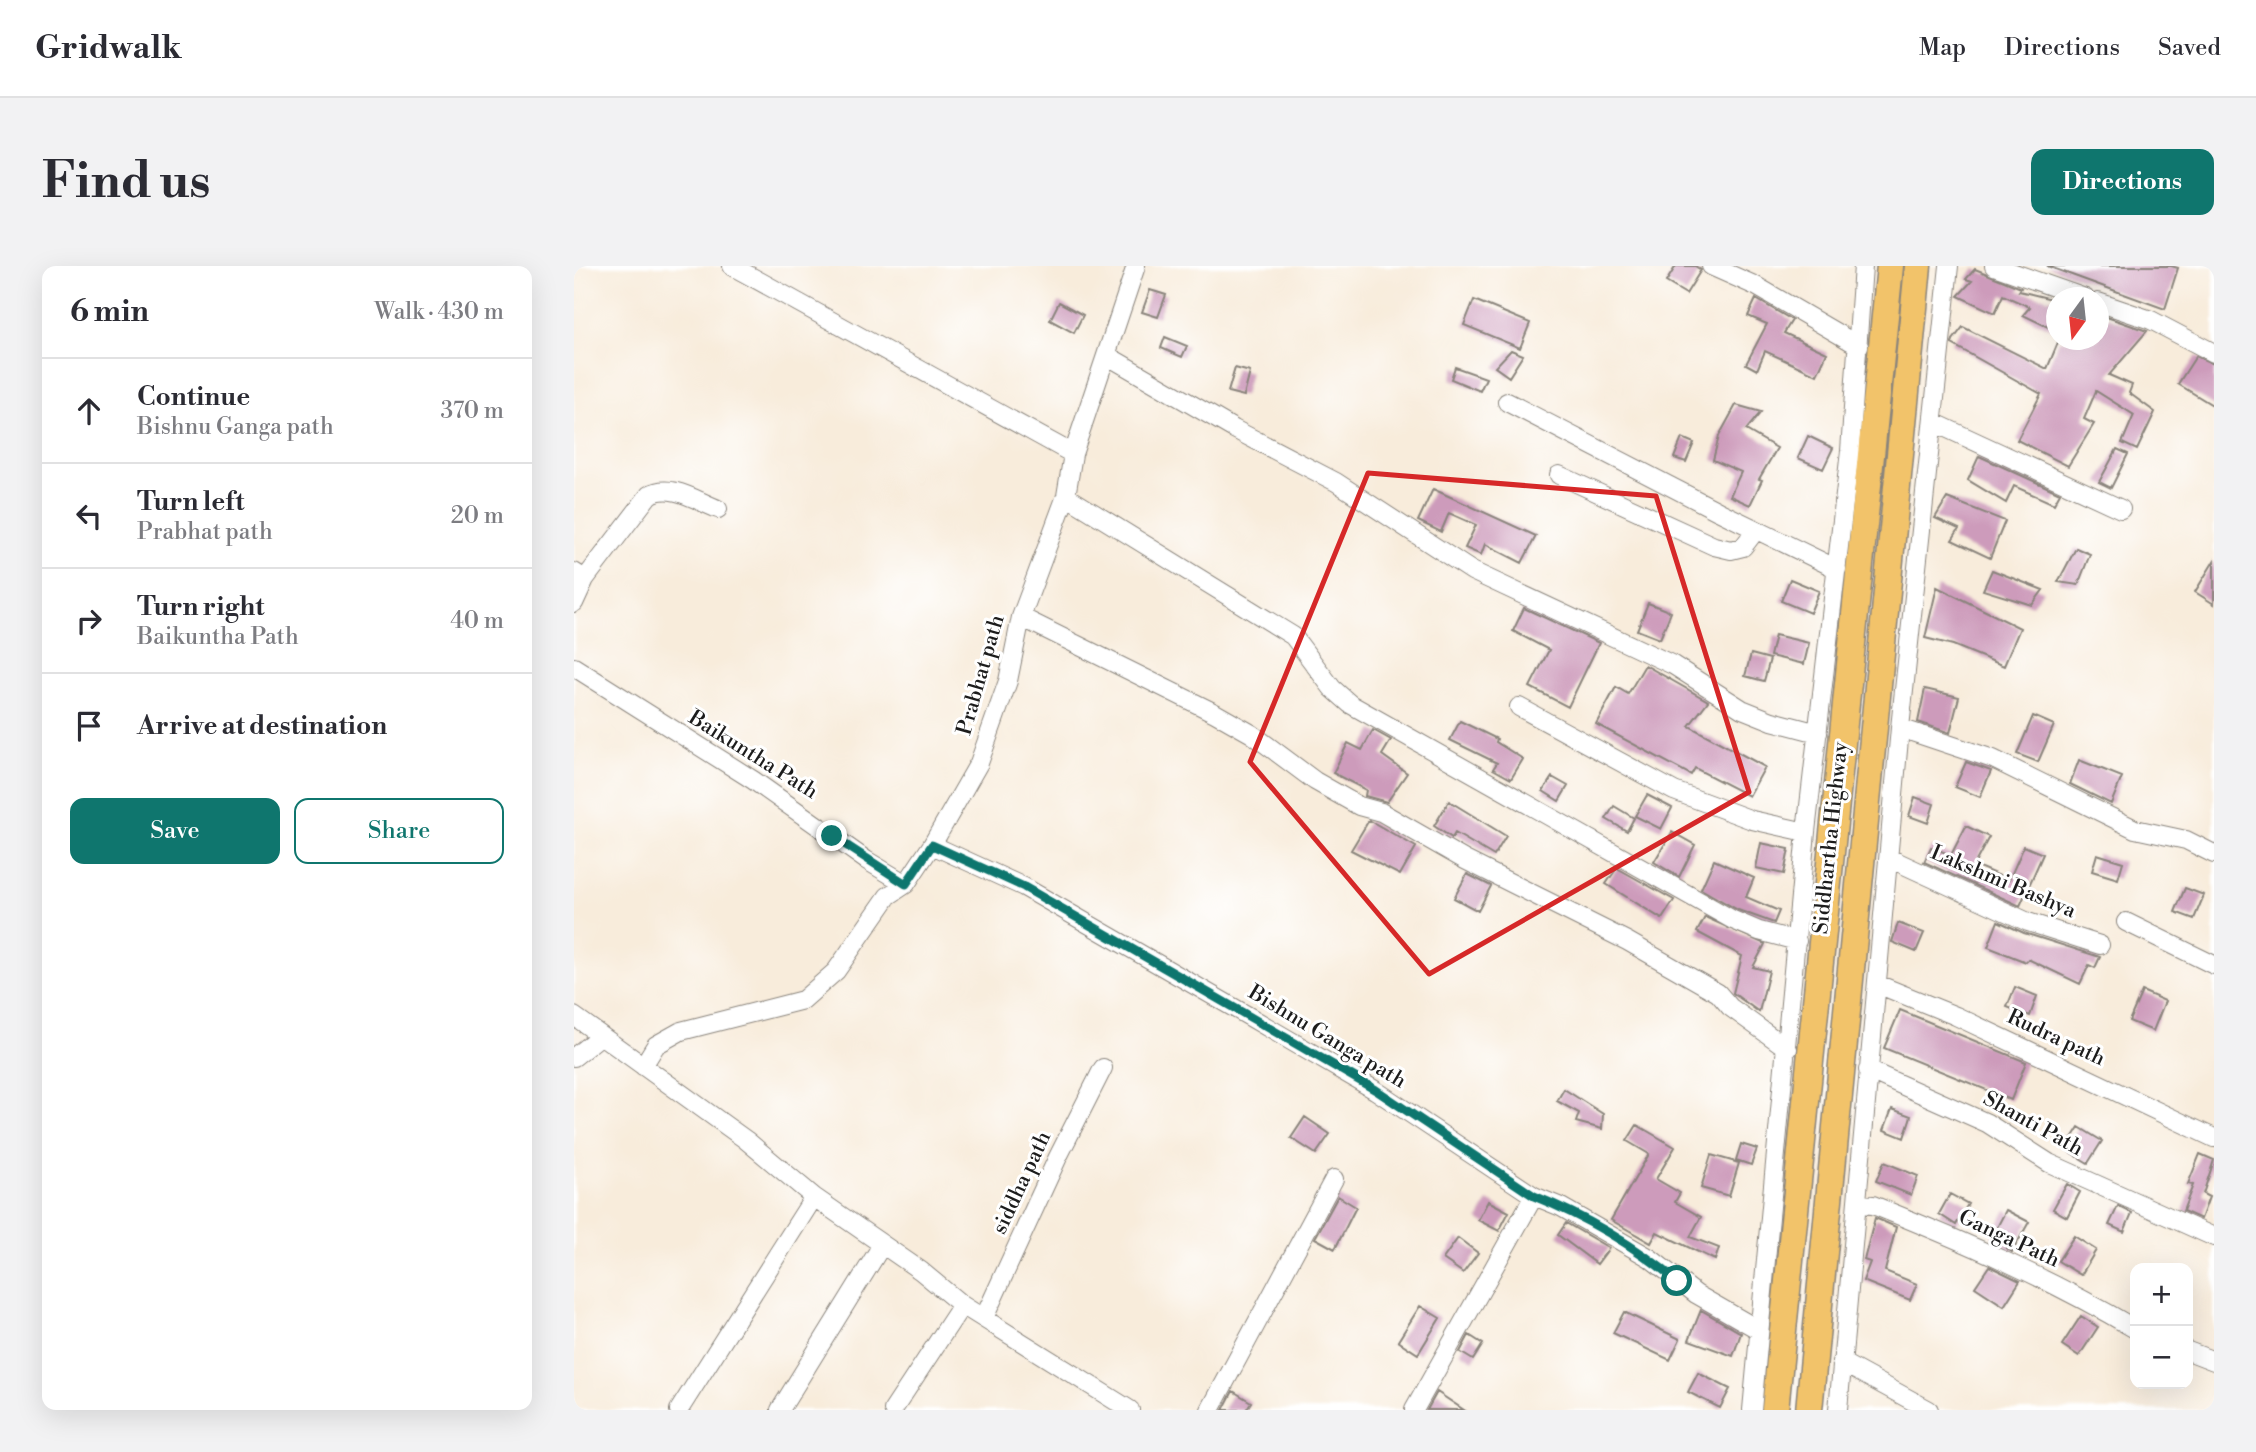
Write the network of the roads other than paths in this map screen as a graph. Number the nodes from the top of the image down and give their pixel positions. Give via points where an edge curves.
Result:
1 (732, 266) edge
2 (1136, 266) edge
3 (1711, 266) edge
4 (1863, 266) edge
5 (1891, 266) edge
6 (1919, 266) edge
7 (1949, 266) edge
8 (1994, 266) edge
9 (2054, 287) edge
10 (2109, 306) edge
11 (1860, 346) junction
12 (2214, 353) edge
13 (1108, 356) junction
14 (1507, 402) dead end
15 (1933, 422) junction
16 (1073, 454) junction
17 (1559, 475) dead end
18 (1066, 496) junction
19 (718, 509) dead end
20 (2121, 509) dead end
21 (1756, 530) junction
22 (1837, 569) junction
23 (580, 576) edge
24 (574, 603) edge
25 (1021, 617) junction
26 (574, 667) edge
27 (1518, 707) dead end
28 (1900, 729) junction
29 (1818, 733) junction
30 (1807, 832) junction
31 (932, 845) junction
32 (2214, 854) edge
33 (1889, 858) junction
34 (906, 884) junction
35 (2126, 922) dead end
36 (1797, 941) junction
37 (2100, 945) dead end
38 (2214, 965) edge
39 (1877, 984) junction
40 (574, 1016) edge
41 (599, 1037) junction
42 (1788, 1049) junction
43 (574, 1057) edge
44 (643, 1066) junction
45 (1103, 1068) dead end
46 (1868, 1070) junction
47 (2214, 1138) edge
48 (1334, 1180) dead end
49 (1534, 1196) junction
50 (814, 1197) junction
51 (1859, 1204) junction
52 (2214, 1237) edge
53 (882, 1245) junction
54 (962, 1305) junction
55 (984, 1318) junction
56 (2130, 1326) edge
57 (1759, 1330) junction
58 (2193, 1353) edge
59 (2214, 1361) edge
60 (1841, 1362) junction
61 (679, 1410) edge
62 (780, 1410) edge
63 (893, 1410) edge
64 (1130, 1410) edge
65 (1210, 1410) edge
66 (1414, 1410) edge
67 (1752, 1410) edge
68 (1775, 1410) edge
69 (1809, 1410) edge
70 (1838, 1410) edge
71 (1929, 1410) edge

1 - 16 street
2 - 13 street, Prabhat path
3 - 11 street via 1756,286
4 - 11 street
5 - 68 highway, Siddhartha Highway
6 - 69 highway, Siddhartha Highway
7 - 15 street
8 - 9 street
10 - 12 street via 2151,320
11 - 22 street
13 - 16 street, Prabhat path
13 - 29 street via 1336,482 1472,571 1673,665 1742,709
14 - 21 street
15 - 20 street
15 - 28 street
16 - 18 street, Prabhat path
17 - 21 street via 1714,546 1743,547
18 - 25 street, Prabhat path
18 - 36 street via 1293,636 1332,688 1350,704 1712,908 1759,931
19 - 23 street via 668,489 657,490
21 - 22 street
22 - 29 street
23 - 24 street
25 - 31 street, Prabhat path via 1008,681 979,763
25 - 42 street via 1215,713 1359,806 1381,812 1560,910 1627,941 1718,993
26 - 34 street, Baikuntha Path
27 - 30 street via 1674,791 1752,820
28 - 32 street via 1993,759 2136,829 2186,841
28 - 33 street
29 - 30 street
30 - 36 street
31 - 34 street, Prabhat path
31 - 49 street, Bishnu Ganga path via 1024,887 1376,1090
33 - 37 street, Lakshmi Bashya via 2028,922
33 - 39 street
34 - 44 street, Prabhat path via 888,896 836,971 803,1000 681,1031 656,1045
35 - 38 street
36 - 42 street
39 - 46 street
39 - 47 street, Rudra path via 1956,1016
40 - 41 street
41 - 43 street
41 - 44 street
42 - 57 street
44 - 50 street via 746,1140
45 - 55 street, siddha path
46 - 51 street
46 - 52 street, Shanti Path via 1987,1123 2049,1163
48 - 65 street
49 - 57 street, Bishnu Ganga path via 1650,1258 1696,1294
49 - 66 street
50 - 53 street
50 - 61 street
51 - 56 street, Ganga Path via 1873,1205 1984,1250
51 - 60 street
53 - 54 street
53 - 62 street
54 - 55 street
54 - 63 street
55 - 64 street
57 - 67 street
58 - 59 street
60 - 70 street
60 - 71 street

